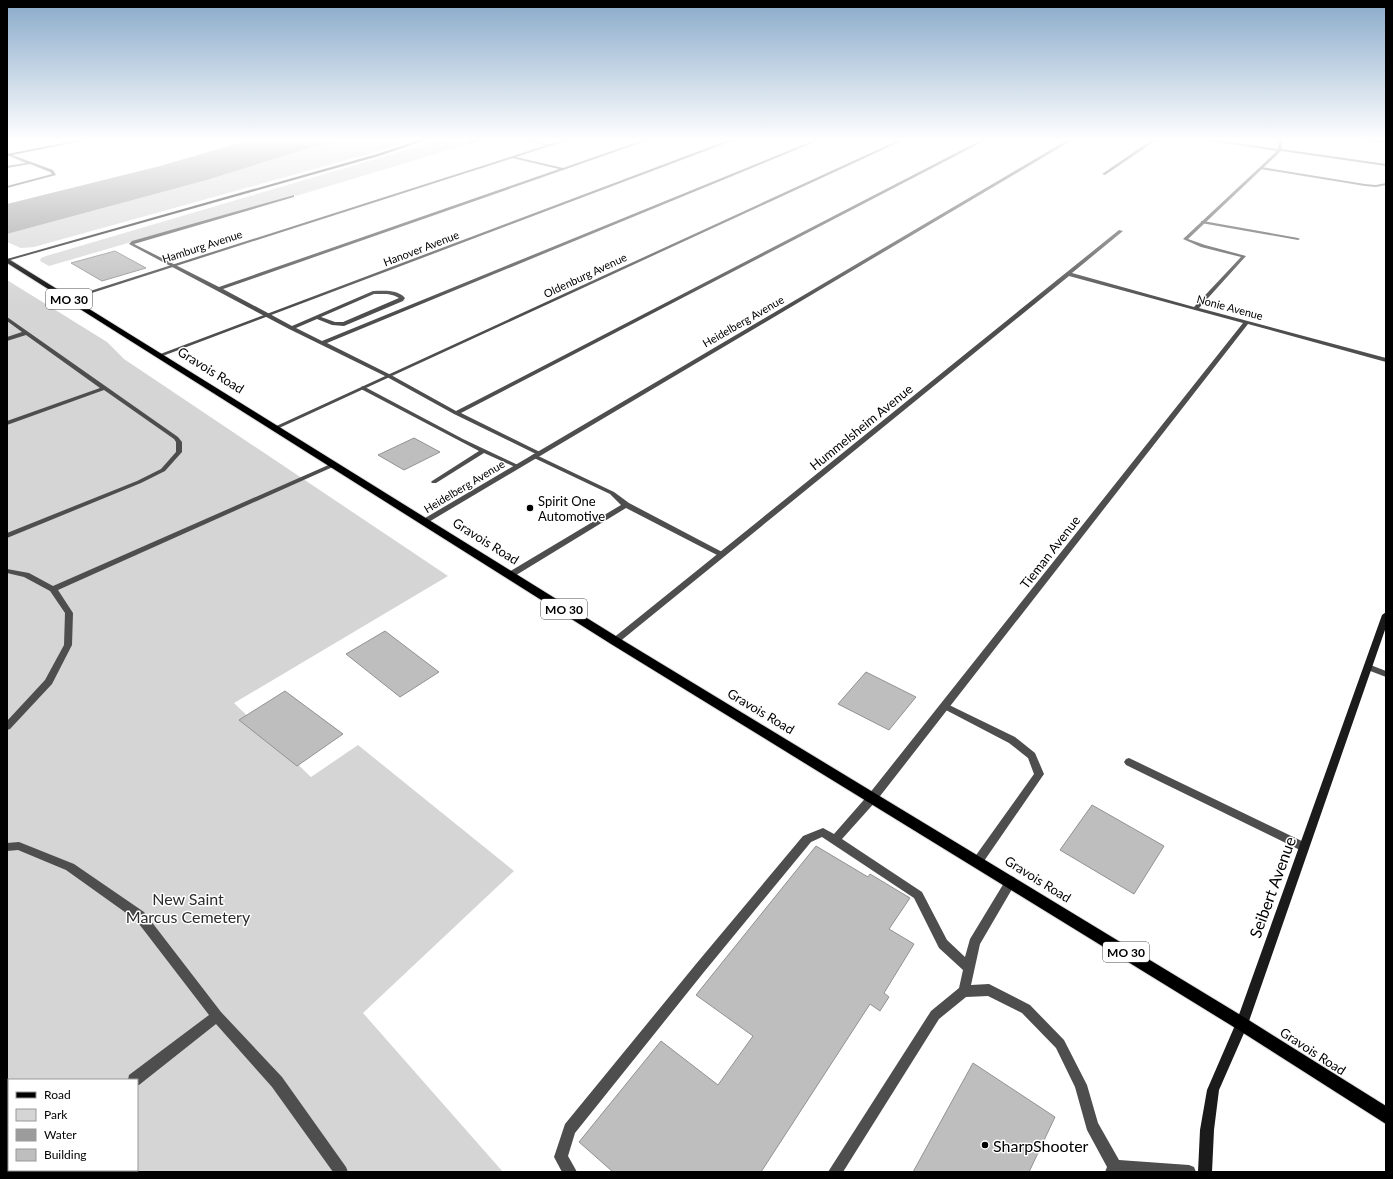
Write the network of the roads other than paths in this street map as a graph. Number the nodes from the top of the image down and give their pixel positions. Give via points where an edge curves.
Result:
1 (240, 194) edge
2 (397, 194) edge
3 (490, 194) edge
4 (589, 194) edge
5 (686, 194) edge
6 (784, 194) edge
7 (879, 194) edge
8 (979, 194) edge
9 (1233, 194) edge
10 (293, 196) dead end
11 (1203, 222) junction
12 (1121, 231) dead end
13 (1298, 239) dead end
14 (7, 260) edge
15 (172, 266) junction
16 (1068, 274) junction
17 (219, 289) junction
18 (68, 298) junction
19 (1196, 308) junction
20 (266, 316) junction
21 (317, 317) junction
22 (7, 319) edge
23 (1247, 322) junction
24 (291, 328) junction
25 (26, 333) junction
26 (7, 339) edge
27 (322, 343) junction
28 (158, 356) junction
29 (1386, 360) edge
30 (389, 376) junction
31 (105, 388) junction
32 (363, 388) junction
33 (456, 412) junction
34 (7, 423) edge
35 (275, 428) junction
36 (484, 450) junction
37 (536, 455) junction
38 (333, 465) junction
39 (517, 466) junction
40 (434, 482) dead end
41 (626, 506) junction
42 (424, 521) junction
43 (7, 536) edge
44 (722, 554) junction
45 (7, 571) edge
46 (510, 575) junction
47 (53, 589) junction
48 (1386, 615) edge
49 (615, 640) junction
50 (1368, 668) junction
51 (1386, 674) edge
52 (945, 706) junction
53 (7, 727) edge
54 (1129, 762) dead end
55 (873, 797) junction
56 (835, 840) junction
57 (7, 847) edge
58 (1304, 847) junction
59 (978, 861) junction
60 (1011, 881) junction
61 (969, 968) junction
62 (964, 991) junction
63 (217, 1016) junction
64 (1242, 1024) junction
65 (135, 1079) edge
66 (1386, 1116) edge
67 (1114, 1169) edge
68 (341, 1172) edge
69 (570, 1172) edge
70 (835, 1172) edge
71 (1189, 1172) edge
72 (1205, 1172) edge

1 - 14 main road
2 - 15 street, Hamburg Avenue
3 - 17 street
4 - 20 street, Hanover Avenue
5 - 27 street
6 - 30 street, Oldenburg Avenue
7 - 33 street
8 - 37 street, Heidelberg Avenue
9 - 11 street
10 - 15 street via 131,244
11 - 13 street
11 - 19 street via 1185,239 1202,246 1244,256
12 - 16 street, Hummelsheim Avenue
14 - 18 main road, MO 30
15 - 17 street
15 - 18 street, Hamburg Avenue
16 - 19 street, Nonie Avenue
16 - 44 street, Hummelsheim Avenue
17 - 20 street
18 - 28 main road, Gravois Road / MO 30
19 - 23 street, Nonie Avenue
20 - 24 street
20 - 28 street, Hanover Avenue
21 - 21 street via 373,293 386,292 402,298 344,324 334,324
21 - 24 street
22 - 25 street
23 - 29 street, Nonie Avenue
23 - 52 street, Tieman Avenue
24 - 27 street
25 - 26 street
25 - 31 street
27 - 30 street
28 - 35 main road, Gravois Road / MO 30
30 - 32 street, Oldenburg Avenue
30 - 33 street
31 - 34 street
31 - 43 street via 176,438 179,452 163,470 139,482
32 - 35 street, Oldenburg Avenue
32 - 36 street
33 - 37 street
35 - 38 main road, Gravois Road / MO 30
36 - 39 street
36 - 40 street
37 - 39 street, Heidelberg Avenue
37 - 41 street via 612,493
38 - 42 main road, Gravois Road / MO 30
38 - 47 street
39 - 42 street, Heidelberg Avenue
41 - 44 street
41 - 46 street
42 - 46 main road, Gravois Road / MO 30
44 - 49 street, Hummelsheim Avenue
45 - 47 street via 26,575
46 - 49 main road, Gravois Road / MO 30
47 - 53 street via 69,613 68,645 50,682
48 - 50 main road, Seibert Avenue
49 - 55 main road, Gravois Road / MO 30
50 - 51 street
50 - 58 main road, Seibert Avenue
52 - 55 street, Tieman Avenue
52 - 59 street via 1012,740 1032,756 1039,774
54 - 58 street
55 - 56 street, Tieman Avenue
55 - 59 main road, Gravois Road / MO 30
56 - 61 street via 918,895 943,944
56 - 69 street via 823,832 806,839 570,1129 561,1157
57 - 63 street via 20,846 70,867 140,916
58 - 64 main road, Seibert Avenue
59 - 60 main road, Gravois Road / MO 30
60 - 61 street via 974,943
60 - 64 main road, Gravois Road / MO 30
61 - 62 street
62 - 67 street via 989,990 1026,1009 1060,1044 1081,1085 1092,1125
62 - 70 street via 935,1015
63 - 65 street
63 - 68 street via 278,1082
64 - 66 main road, Gravois Road / MO 30
64 - 72 main road, Seibert Avenue via 1213,1090 1207,1130
67 - 71 street

